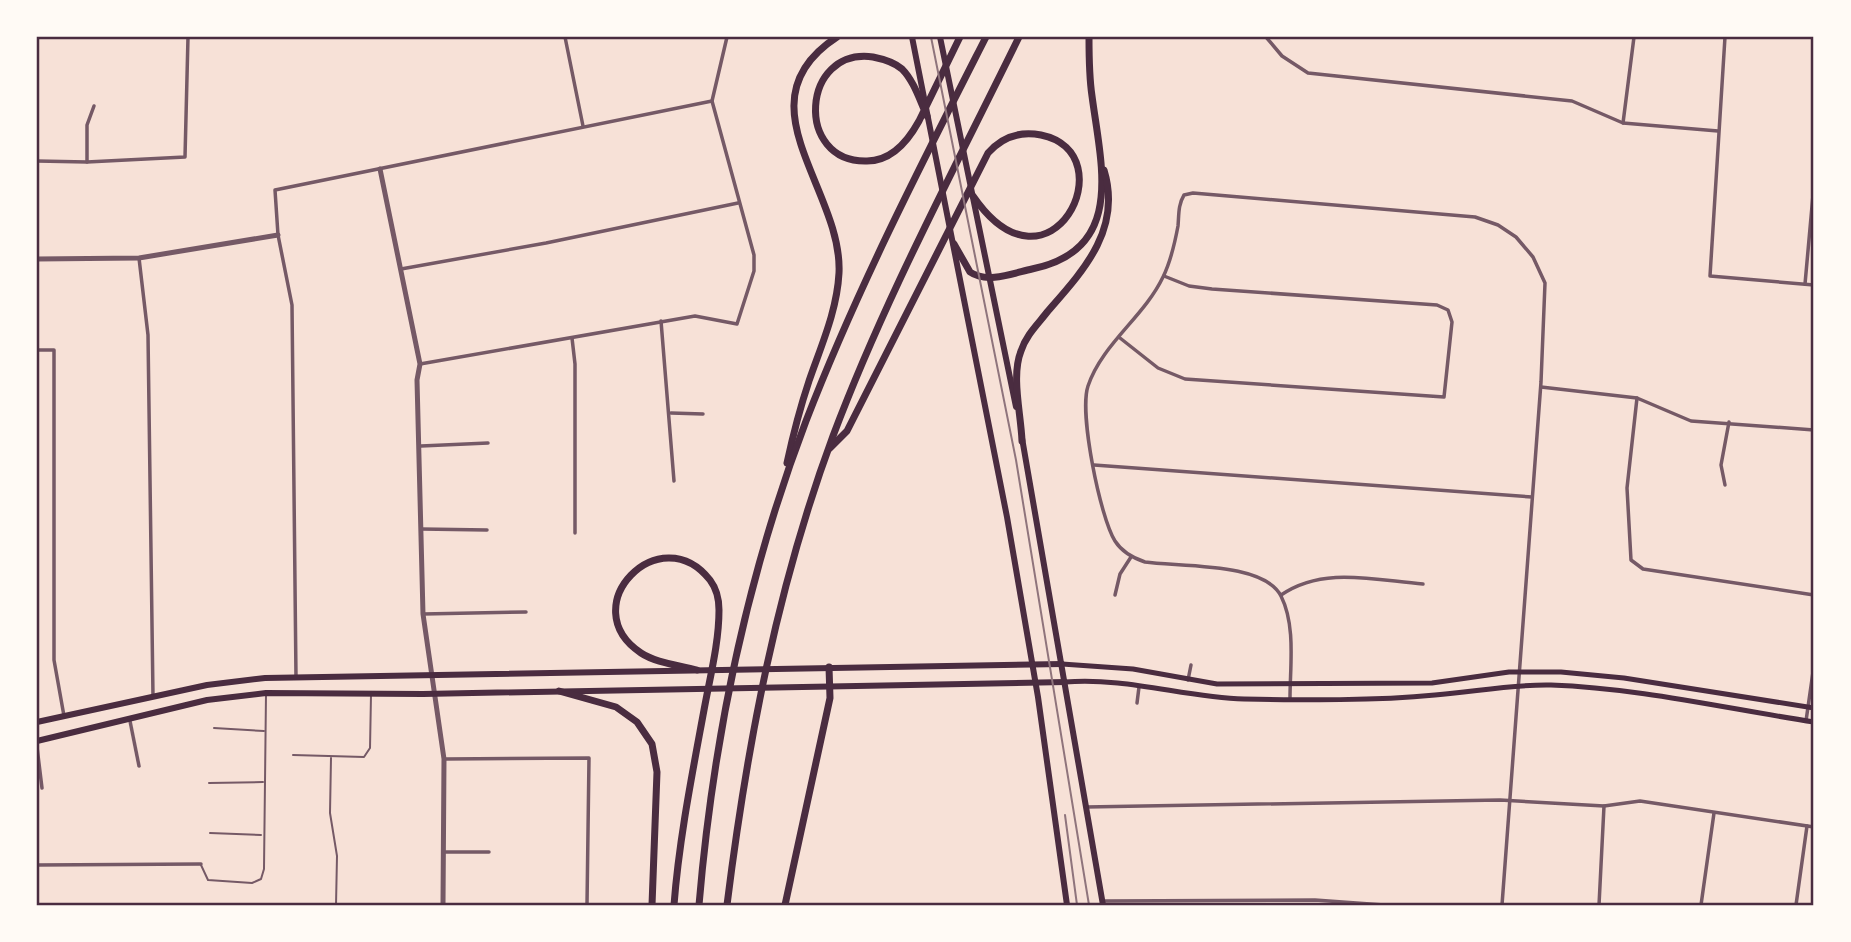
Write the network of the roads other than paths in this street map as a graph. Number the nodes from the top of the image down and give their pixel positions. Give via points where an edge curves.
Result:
1 (188, 37) edge
2 (565, 37) edge
3 (727, 37) edge
4 (837, 37) edge
5 (912, 37) edge
6 (940, 37) edge
7 (985, 37) edge
8 (1019, 37) edge
9 (1089, 37) edge
10 (1266, 37) edge
11 (1634, 37) edge
12 (1725, 37) edge
13 (959, 39) edge
14 (712, 101) junction
15 (94, 106) dead end
16 (927, 116) junction
17 (1623, 123) junction
18 (583, 126) junction
19 (1718, 131) junction
20 (1101, 160) junction
21 (37, 161) edge
22 (86, 162) junction
23 (380, 169) junction
24 (1814, 184) edge
25 (973, 196) junction
26 (738, 203) junction
27 (278, 235) junction
28 (954, 244) junction
29 (139, 258) junction
30 (37, 259) edge
31 (401, 269) junction
32 (1164, 276) junction
33 (989, 278) junction
34 (1805, 284) junction
35 (1814, 285) edge
36 (661, 321) junction
37 (572, 338) junction
38 (1121, 338) junction
39 (37, 350) edge
40 (421, 364) junction
41 (1541, 387) junction
42 (1637, 398) junction
43 (670, 413) junction
44 (703, 414) dead end
45 (1729, 422) junction
46 (1814, 430) edge
47 (1022, 441) junction
48 (488, 443) dead end
49 (421, 446) junction
50 (829, 449) junction
51 (1094, 465) junction
52 (674, 481) dead end
53 (1725, 485) dead end
54 (780, 496) junction
55 (1532, 497) junction
56 (421, 529) junction
57 (486, 530) dead end
58 (575, 533) dead end
59 (1131, 557) junction
60 (1423, 584) dead end
61 (1115, 595) dead end
62 (1281, 595) junction
63 (1814, 596) edge
64 (526, 612) dead end
65 (423, 614) junction
66 (1031, 663) junction
67 (1062, 664) junction
68 (1191, 665) dead end
69 (1814, 665) edge
70 (829, 667) junction
71 (697, 670) junction
72 (1519, 672) junction
73 (432, 675) junction
74 (296, 677) junction
75 (1188, 680) junction
76 (1033, 682) junction
77 (1065, 682) junction
78 (1290, 684) junction
79 (831, 685) junction
80 (1139, 685) junction
81 (1518, 685) junction
82 (559, 691) junction
83 (266, 693) junction
84 (436, 693) junction
85 (371, 694) junction
86 (153, 697) junction
87 (1290, 698) junction
88 (1138, 703) dead end
89 (1811, 708) edge
90 (64, 716) junction
91 (130, 721) junction
92 (1806, 721) junction
93 (37, 722) edge
94 (1814, 722) edge
95 (214, 728) dead end
96 (265, 731) junction
97 (37, 741) edge
98 (37, 747) edge
99 (293, 755) dead end
100 (331, 758) junction
101 (444, 759) junction
102 (139, 766) dead end
103 (209, 782) dead end
104 (264, 782) junction
105 (42, 788) dead end
106 (1510, 800) junction
107 (1604, 806) junction
108 (1086, 807) junction
109 (1714, 813) junction
110 (1807, 826) junction
111 (1814, 827) edge
112 (210, 833) dead end
113 (262, 835) junction
114 (444, 852) junction
115 (489, 852) dead end
116 (201, 864) joint
117 (37, 865) edge
118 (1102, 903) edge
119 (336, 905) edge
120 (443, 905) edge
121 (587, 905) edge
122 (652, 905) edge
123 (674, 905) edge
124 (699, 905) edge
125 (727, 905) edge
126 (785, 905) edge
127 (1067, 905) edge
128 (1384, 905) edge
129 (1502, 905) edge
130 (1599, 905) edge
131 (1701, 905) edge
132 (1796, 905) edge

1 - 22 street via 185,157
2 - 18 street
3 - 14 street
4 - 54 highway via 805,66 793,102 796,133 836,237 839,273 833,310 800,408
5 - 16 main road
6 - 25 main road
7 - 54 highway via 835,350
8 - 50 highway via 862,364
9 - 20 highway
10 - 17 street via 1282,56 1308,74 1572,101
11 - 17 street
12 - 19 street
13 - 16 highway via 913,132 895,152 877,160 858,161 839,154 824,140 816,123 815,103 820,85 833,69 868,57 902,69
14 - 18 street
14 - 26 street
15 - 22 street via 87,125
16 - 28 main road
17 - 19 street
18 - 23 street
19 - 34 street via 1710,276
20 - 33 highway via 1102,206 1096,225 1079,248 1054,264
20 - 47 highway via 1109,195 1102,237 1087,267 1020,352
21 - 22 street
23 - 27 street via 275,190
23 - 31 street
24 - 34 street
25 - 33 main road
25 - 50 highway via 1002,228 1032,235 1059,225 1072,211 1079,194 1078,172 1069,152 1043,135 1012,136 995,145 982,161 847,431
26 - 31 street
26 - 36 street via 754,255 754,271 737,324 695,317
27 - 29 street
27 - 74 street via 292,305
28 - 33 highway via 970,272
28 - 66 main road
29 - 30 street
29 - 86 street via 148,335
31 - 40 street
32 - 38 street
32 - 38 street via 1212,289 1437,305 1448,310 1452,322 1444,397 1185,379 1158,368
32 - 41 street via 1178,228 1180,202 1193,193 1463,215 1516,237 1533,257 1545,283
33 - 47 main road
34 - 35 street
36 - 37 street
36 - 43 street
37 - 40 street
37 - 58 street
38 - 51 street via 1099,362 1087,388 1085,417
39 - 90 street via 54,350 54,660
40 - 49 street via 417,380
41 - 42 street
41 - 55 street
42 - 45 street via 1691,421
42 - 63 street via 1627,488 1631,560 1643,569
43 - 44 street
43 - 52 street
45 - 46 street
45 - 53 street via 1721,465
47 - 67 main road
48 - 49 street
49 - 56 street
50 - 125 highway via 770,646
51 - 55 street
51 - 59 street via 1105,521 1116,544
54 - 124 highway via 738,644
55 - 72 street
56 - 57 street
56 - 65 street
59 - 61 street via 1120,574
59 - 62 street via 1152,564 1245,572 1266,580
60 - 62 street via 1324,576
62 - 78 street via 1290,631
64 - 65 street
65 - 73 street
66 - 67 main road
66 - 70 main road
66 - 76 main road
67 - 75 main road via 1133,668
67 - 77 main road
68 - 75 street
69 - 89 street
70 - 71 main road
70 - 79 highway
71 - 73 main road
71 - 123 highway via 649,657 624,636 616,603 625,580 640,566 662,559 683,561 702,572 719,599
72 - 78 main road via 1432,682
72 - 81 street
72 - 89 main road via 1624,678
73 - 74 main road
73 - 84 street
74 - 86 main road via 238,680
75 - 78 main road
76 - 77 main road
76 - 79 main road
76 - 127 main road
77 - 80 main road
77 - 108 main road
78 - 87 street
79 - 82 main road
79 - 126 highway
80 - 87 main road via 1214,698
80 - 88 street
81 - 87 main road via 1433,696
81 - 92 main road via 1616,692
81 - 106 street
82 - 84 main road
82 - 122 highway via 616,707 637,722 652,744 657,772
83 - 85 main road
83 - 91 main road via 207,700
83 - 96 lane
84 - 85 main road
84 - 101 street
85 - 100 lane via 370,748 364,757
86 - 90 main road
89 - 92 street
90 - 93 main road
91 - 97 main road
91 - 102 street
92 - 94 main road
95 - 96 lane
96 - 104 lane
98 - 105 street
99 - 100 lane
100 - 119 lane
101 - 114 street
101 - 121 street via 589,758
103 - 104 lane
104 - 113 lane
106 - 107 street
106 - 108 street
106 - 129 street
107 - 109 street via 1640,801
107 - 130 street
108 - 118 main road
109 - 110 street
109 - 131 street
110 - 111 street
110 - 132 street
112 - 113 lane
113 - 116 lane via 261,879 252,883 208,880
114 - 115 street
114 - 120 street
116 - 117 street
118 - 128 street via 1315,900

